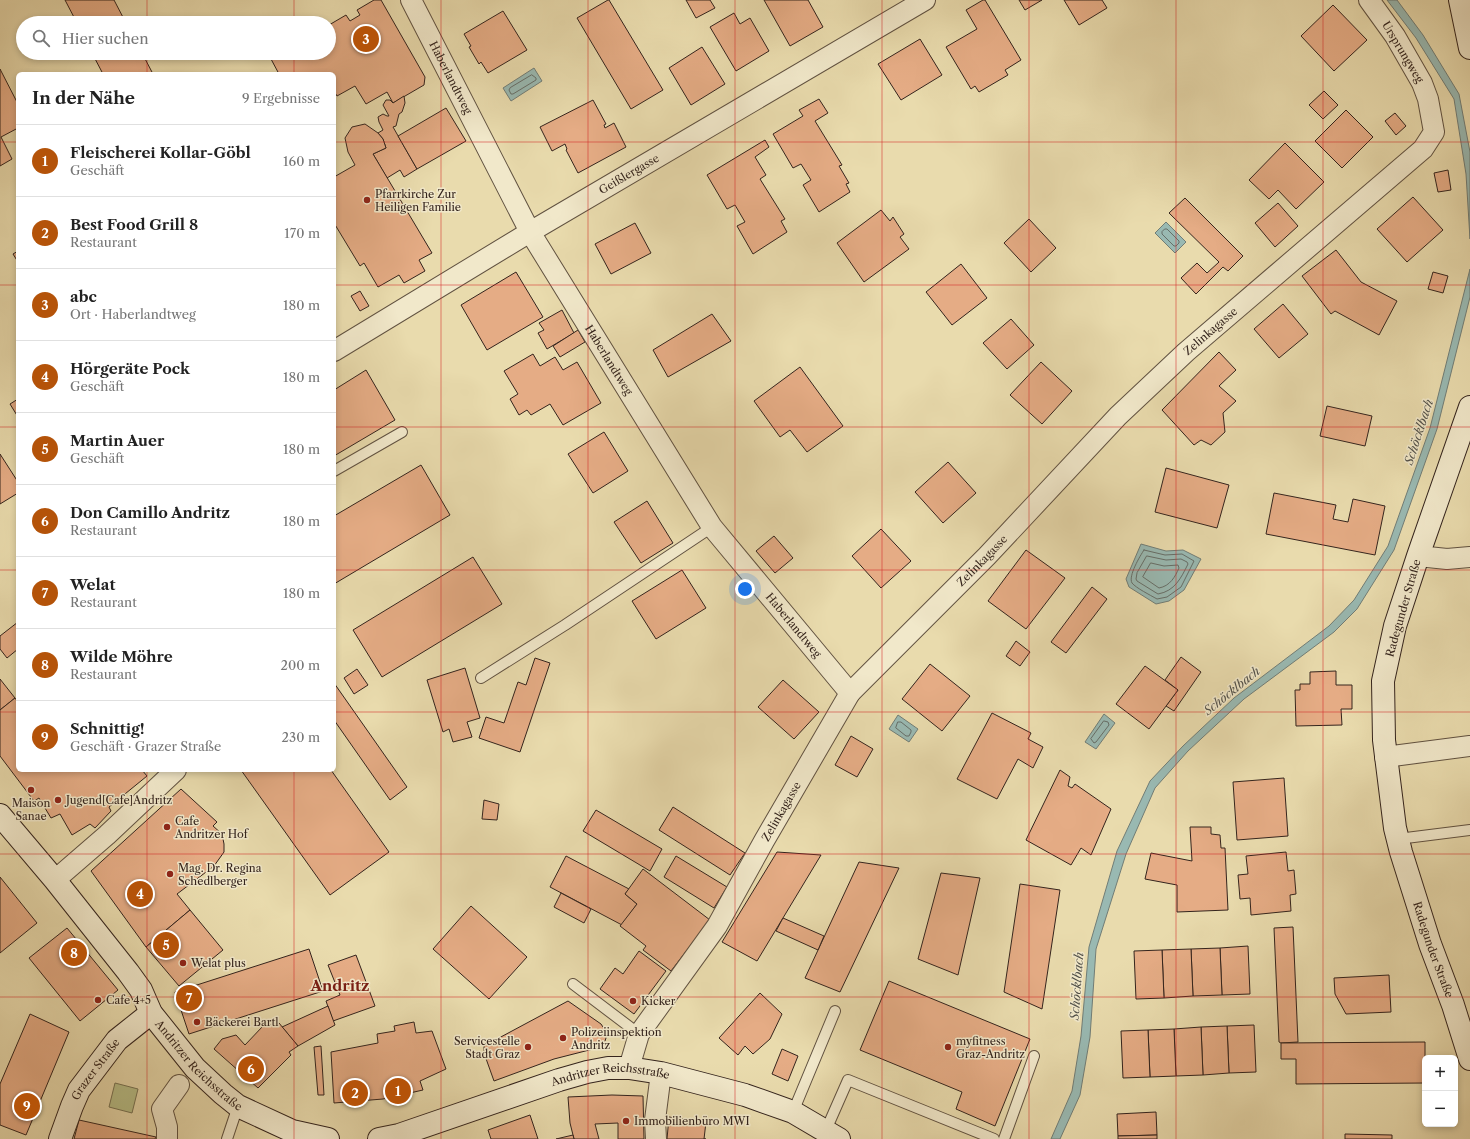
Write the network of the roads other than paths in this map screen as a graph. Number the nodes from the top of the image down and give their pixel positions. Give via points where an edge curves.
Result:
1 (410, 0) edge
2 (925, 0) edge
3 (1369, 0) edge
4 (1460, 0) edge
5 (1470, 48) edge
6 (1434, 132) joint
7 (530, 232) junction
8 (336, 350) edge
9 (1470, 407) edge
10 (402, 432) dead end
11 (336, 470) edge
12 (712, 527) junction
13 (1418, 556) junction
14 (1470, 557) edge
15 (481, 678) dead end
16 (850, 693) junction
17 (1470, 746) edge
18 (1386, 757) junction
19 (174, 772) edge
20 (0, 815) edge
21 (1470, 830) edge
22 (1398, 839) junction
23 (55, 880) junction
24 (573, 984) dead end
25 (835, 1011) dead end
26 (151, 1013) junction
27 (639, 1034) junction
28 (1034, 1056) dead end
29 (1470, 1059) edge
30 (629, 1068) junction
31 (661, 1073) junction
32 (179, 1085) dead end
33 (238, 1106) junction
34 (793, 1112) junction
35 (832, 1135) edge
36 (60, 1139) edge
37 (167, 1139) edge
38 (227, 1139) edge
39 (328, 1139) edge
40 (379, 1139) edge
41 (656, 1139) edge
42 (994, 1139) edge
43 (1004, 1139) edge

1 - 7 street, Haberlandtweg
2 - 7 street, Geißlergasse
3 - 6 street, Ursprungweg via 1395,36 1422,83 1428,99
4 - 5 street
6 - 16 street, Zelinkagasse via 1423,149 1186,352 1118,416 987,556
7 - 8 street, Geißlergasse
7 - 12 street, Haberlandtweg
9 - 13 street, Radegunder Straße
10 - 11 lane
12 - 15 lane
12 - 16 street, Haberlandtweg
13 - 14 street via 1447,559
13 - 18 street, Radegunder Straße via 1395,626 1383,681
16 - 27 street, Zelinkagasse via 717,926
17 - 18 street
18 - 22 street, Radegunder Straße
19 - 23 street
20 - 23 street, Andritzer Reichsstraße
21 - 22 lane
22 - 29 street, Radegunder Straße via 1430,944
23 - 26 street, Andritzer Reichsstraße via 141,990
24 - 27 lane
25 - 34 lane
26 - 33 street, Andritzer Reichsstraße via 195,1068
26 - 36 street, Grazer Straße via 117,1040 79,1090
27 - 30 street, Zelinkagasse
28 - 43 lane
30 - 31 street, Andritzer Reichsstraße
30 - 40 street, Andritzer Reichsstraße via 608,1068 580,1074 399,1135
31 - 34 street, Andritzer Reichsstraße via 745,1095
31 - 41 street via 655,1120
32 - 37 street via 162,1109
33 - 38 lane
33 - 39 street, Andritzer Reichsstraße via 292,1131
34 - 35 street, Andritzer Reichsstraße
35 - 42 lane via 848,1080

